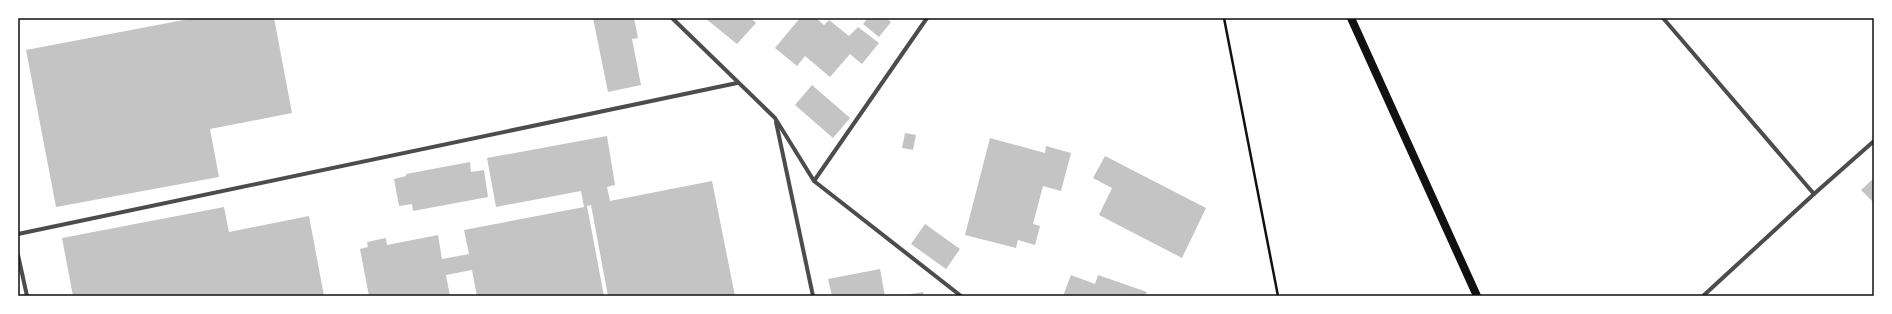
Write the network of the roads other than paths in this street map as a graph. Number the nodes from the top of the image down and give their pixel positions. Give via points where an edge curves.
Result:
1 (672, 18) edge
2 (927, 18) edge
3 (1350, 18) edge
4 (1663, 18) edge
5 (737, 83) junction
6 (775, 118) junction
7 (1874, 141) edge
8 (814, 181) junction
9 (1814, 194) junction
10 (18, 234) edge
11 (18, 255) edge
12 (27, 296) edge
13 (813, 296) edge
14 (960, 296) edge
15 (1477, 296) edge
16 (1703, 296) edge

1 - 5 street
2 - 8 street
3 - 15 main road
4 - 9 street
5 - 6 street
5 - 10 street
6 - 8 street
6 - 13 street
7 - 9 street
8 - 14 street
9 - 16 street
11 - 12 street

